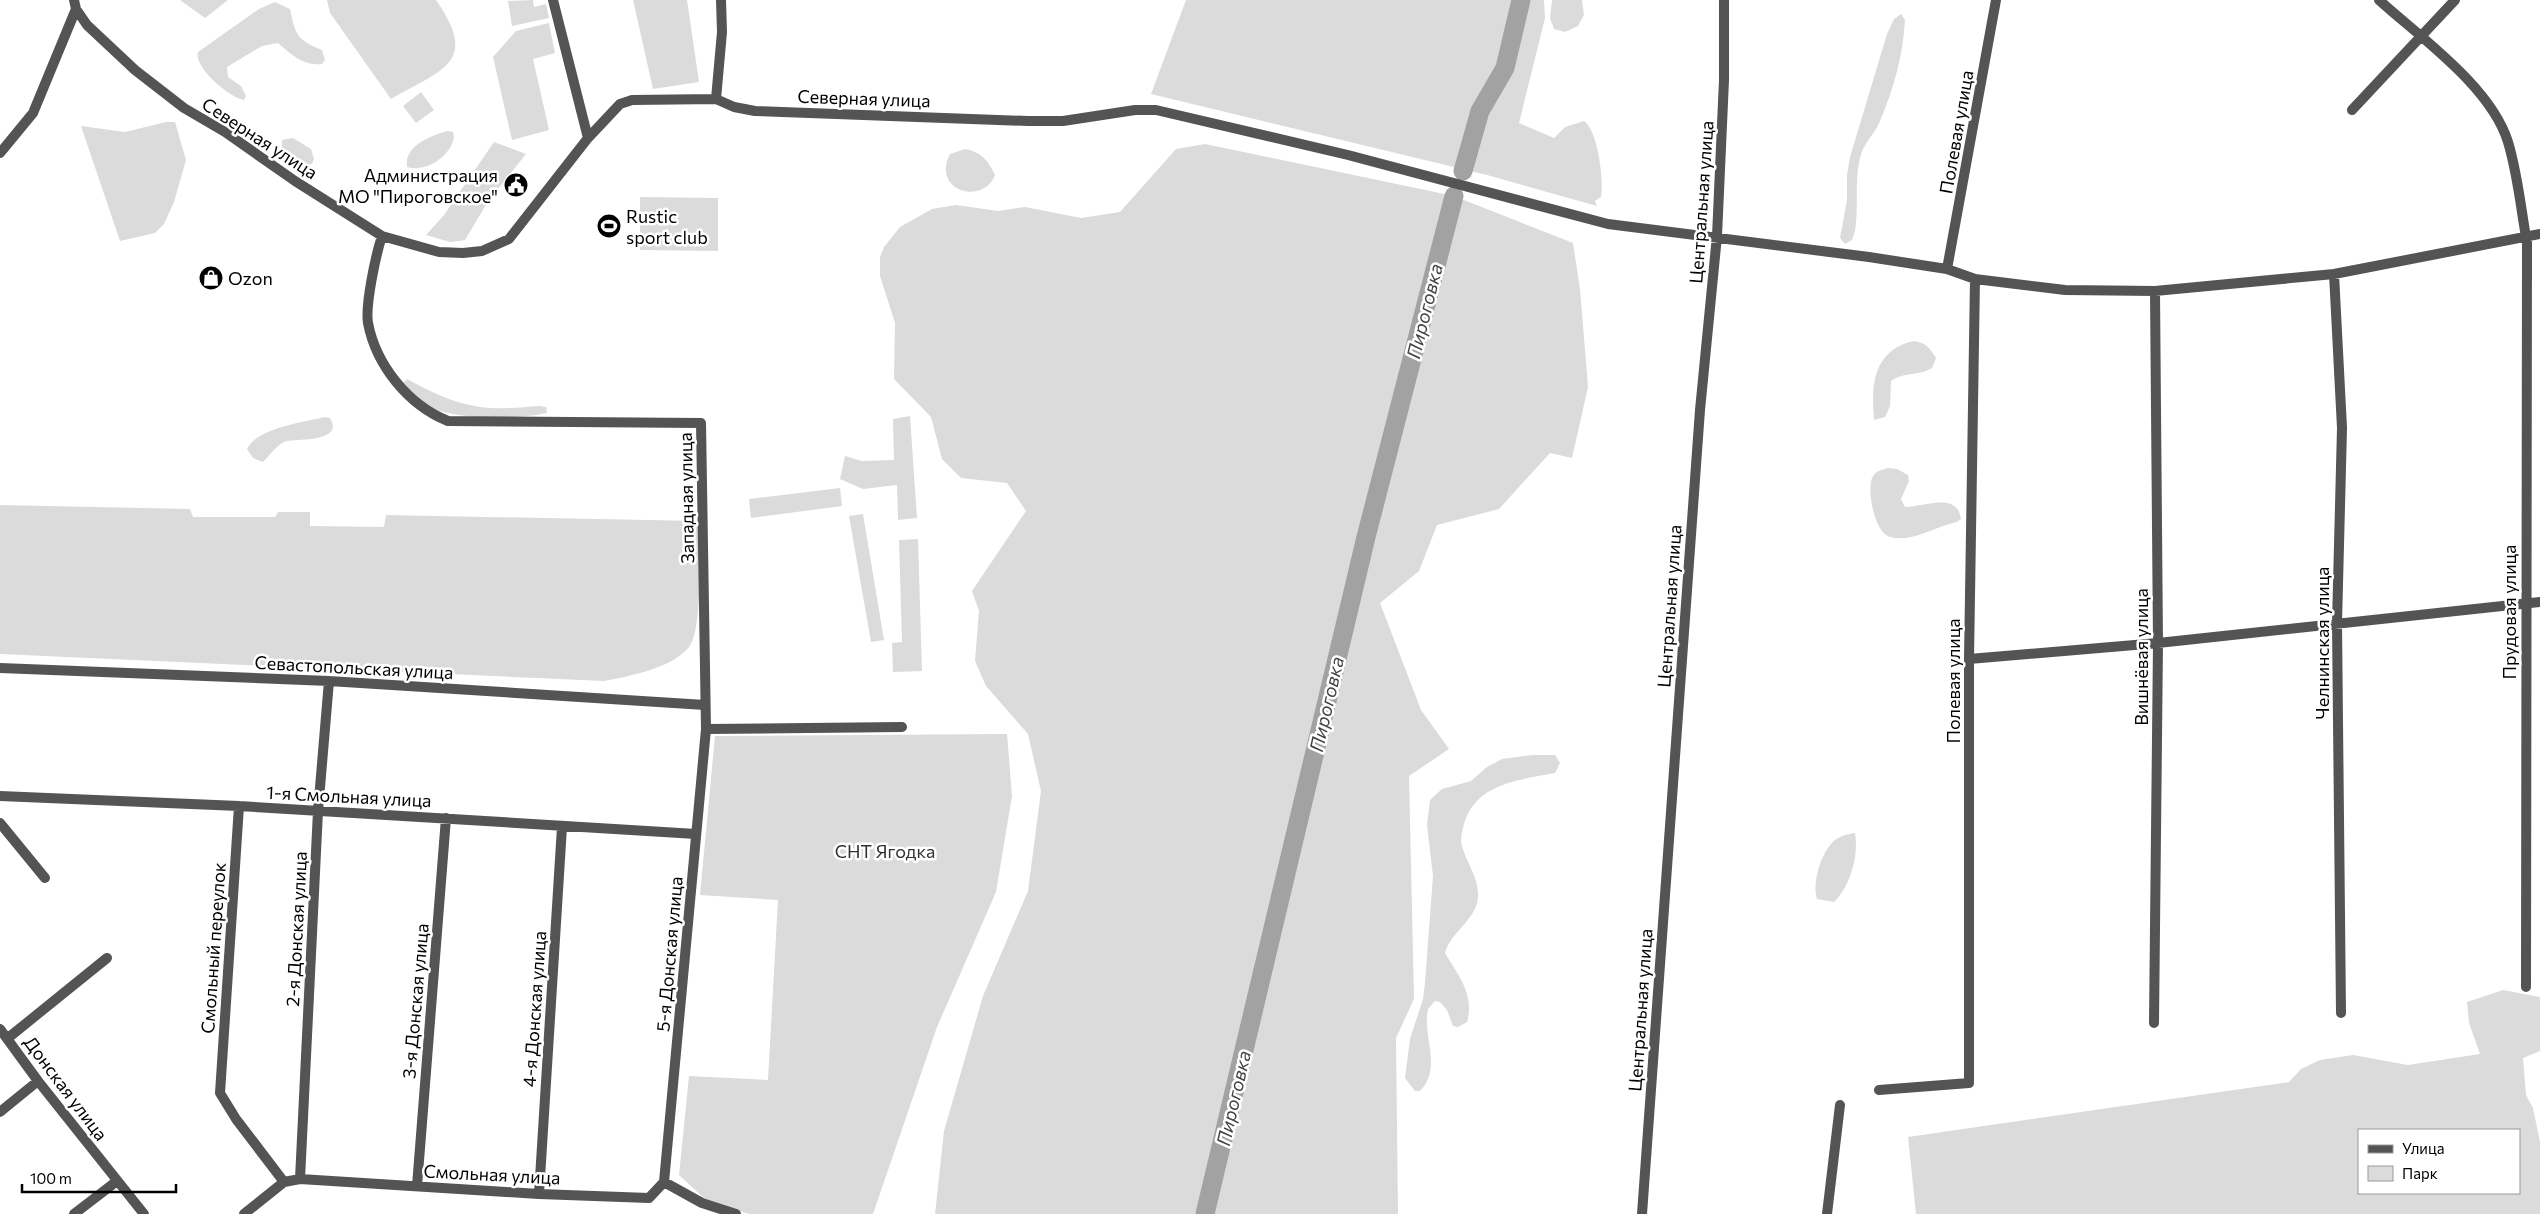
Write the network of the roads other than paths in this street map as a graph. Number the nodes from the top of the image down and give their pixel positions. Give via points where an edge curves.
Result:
1 (554, 0) edge
2 (721, 0) edge
3 (1724, 0) edge
4 (1996, 0) edge
5 (2379, 0) edge
6 (2455, 0) edge
7 (75, 5) edge
8 (2420, 36) junction
9 (716, 98) junction
10 (2352, 110) dead end
11 (588, 138) junction
12 (0, 153) edge
13 (2540, 234) edge
14 (382, 236) junction
15 (1718, 236) junction
16 (2526, 237) junction
17 (1947, 269) junction
18 (2334, 274) junction
19 (1975, 280) junction
20 (2155, 291) junction
21 (2540, 602) edge
22 (2525, 604) junction
23 (2337, 623) junction
24 (2158, 643) junction
25 (1969, 658) junction
26 (0, 668) edge
27 (329, 681) junction
28 (705, 705) junction
29 (902, 727) dead end
30 (706, 728) junction
31 (0, 796) edge
32 (239, 806) junction
33 (318, 811) junction
34 (446, 818) junction
35 (0, 823) edge
36 (562, 827) junction
37 (696, 834) junction
38 (45, 878) dead end
39 (107, 958) dead end
40 (2526, 987) dead end
41 (2341, 1013) dead end
42 (2154, 1023) dead end
43 (0, 1028) edge
44 (8, 1038) junction
45 (38, 1082) junction
46 (1879, 1090) dead end
47 (1840, 1105) dead end
48 (0, 1112) edge
49 (300, 1180) junction
50 (117, 1181) junction
51 (284, 1182) junction
52 (664, 1182) junction
53 (417, 1186) junction
54 (539, 1194) junction
55 (74, 1214) edge
56 (144, 1214) edge
57 (244, 1214) edge
58 (736, 1214) edge
59 (1642, 1214) edge
60 (1827, 1214) edge

1 - 11 street
2 - 9 street via 722,32
3 - 15 street, Центральная улица
4 - 17 street, Полевая улица
5 - 8 street, Прудовая улица
6 - 8 street
7 - 12 street via 33,113
7 - 14 street, Северная улица via 87,24 122,58 184,108
8 - 10 street
8 - 16 street, Прудовая улица via 2470,82 2500,122 2508,141
9 - 11 street, Северная улица via 632,100 620,104
9 - 15 street, Северная улица via 734,107 755,111 1028,121 1063,121 1156,110 1348,155 1608,224
11 - 14 street, Северная улица via 515,234 500,245 482,251 439,252
13 - 16 street, Северная улица
14 - 28 street, Западная улица via 368,306 372,338 387,370 419,406 433,415 448,420 701,423
15 - 17 street, Северная улица
15 - 59 street, Центральная улица via 1700,410
16 - 18 street, Северная улица
16 - 22 street, Прудовая улица
17 - 19 street, Северная улица
18 - 20 street, Северная улица
18 - 23 street, Челнинская улица via 2342,428
19 - 20 street, Северная улица via 2065,290
19 - 25 street, Полевая улица
20 - 24 street, Вишнёвая улица
21 - 22 street
22 - 23 street
22 - 40 street, Прудовая улица
23 - 24 street
23 - 41 street, Челнинская улица
24 - 25 street
24 - 42 street, Вишнёвая улица
25 - 46 street, Полевая улица via 1969,1083
26 - 27 street, Севастопольская улица
27 - 28 street, Севастопольская улица
27 - 33 street, 2-я Донская улица
28 - 30 street, Западная улица
29 - 30 street
30 - 37 street, 5-я Донская улица
31 - 32 street, 1-я Смольная улица
32 - 33 street, 1-я Смольная улица
32 - 51 street, Смольный переулок via 220,1093
33 - 34 street, 1-я Смольная улица
33 - 49 street, 2-я Донская улица
34 - 36 street, 1-я Смольная улица
34 - 53 street, 3-я Донская улица
35 - 38 street
36 - 37 street, 1-я Смольная улица
36 - 54 street, 4-я Донская улица
37 - 52 street, 5-я Донская улица
39 - 44 street
43 - 44 street, Донская улица
44 - 45 street, Донская улица
45 - 48 street
45 - 50 street, Донская улица
47 - 60 street
49 - 51 street, Смольная улица
49 - 53 street, Смольная улица
50 - 55 street
50 - 56 street, Донская улица
51 - 57 street
52 - 54 street, Смольная улица via 649,1198
52 - 58 street via 702,1203
53 - 54 street, Смольная улица

